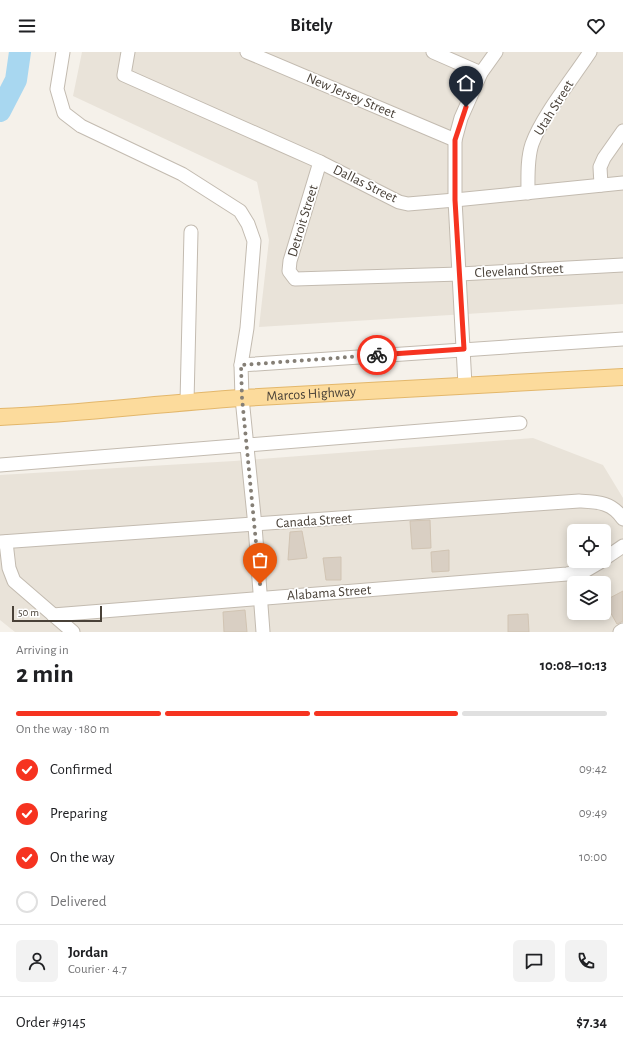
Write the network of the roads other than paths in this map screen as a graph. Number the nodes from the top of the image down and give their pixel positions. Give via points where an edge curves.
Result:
1 (63, 52) edge
2 (128, 52) edge
3 (247, 52) edge
4 (433, 52) edge
5 (496, 52) edge
6 (590, 52) edge
7 (481, 73) junction
8 (623, 131) edge
9 (455, 140) junction
10 (320, 162) junction
11 (623, 183) edge
12 (601, 185) junction
13 (528, 193) junction
14 (455, 200) junction
15 (191, 232) dead end
16 (623, 265) edge
17 (460, 274) junction
18 (295, 278) joint
19 (623, 339) edge
20 (464, 349) junction
21 (241, 365) junction
22 (623, 377) edge
23 (465, 385) junction
24 (242, 398) junction
25 (187, 402) junction
26 (8, 417) edge
27 (520, 423) dead end
28 (246, 445) junction
29 (0, 465) edge
30 (623, 519) edge
31 (256, 526) junction
32 (3, 542) edge
33 (623, 545) edge
34 (611, 554) edge
35 (590, 568) edge
36 (261, 599) junction
37 (53, 615) junction
38 (623, 630) edge
39 (73, 632) edge
40 (263, 632) edge
41 (620, 632) edge

1 - 21 street via 57,88 64,113 81,126 182,174 240,211 248,224 254,241 247,328
2 - 10 street, Dallas Street via 124,75
3 - 9 street, New Jersey Street
4 - 7 street
5 - 7 street
6 - 13 street, Utah Street via 532,144
7 - 9 street via 461,118
8 - 12 street via 604,158 600,168
9 - 14 street
10 - 14 street, Dallas Street via 399,202 408,204
10 - 18 street, Detroit Street via 290,261 289,270
11 - 12 street, Dallas Street
12 - 13 street, Dallas Street
13 - 14 street, Dallas Street
14 - 17 street
15 - 25 street
16 - 17 street, Cleveland Street
17 - 18 street, Cleveland Street
17 - 20 street
19 - 20 street
20 - 21 street
20 - 23 street
21 - 24 street
22 - 23 main road, Marcos Highway
23 - 24 main road, Marcos Highway
24 - 25 main road, Marcos Highway
24 - 28 street
25 - 26 main road, Marcos Highway via 97,412
27 - 28 street
28 - 29 street
28 - 31 street
30 - 31 street, Canada Street via 616,509 601,502 579,501
31 - 32 street, Canada Street
31 - 36 street
32 - 37 street via 14,581
33 - 34 street, Alabama Street
35 - 36 street, Alabama Street via 567,574
36 - 37 street, Alabama Street
36 - 40 street
37 - 39 street
38 - 41 street

